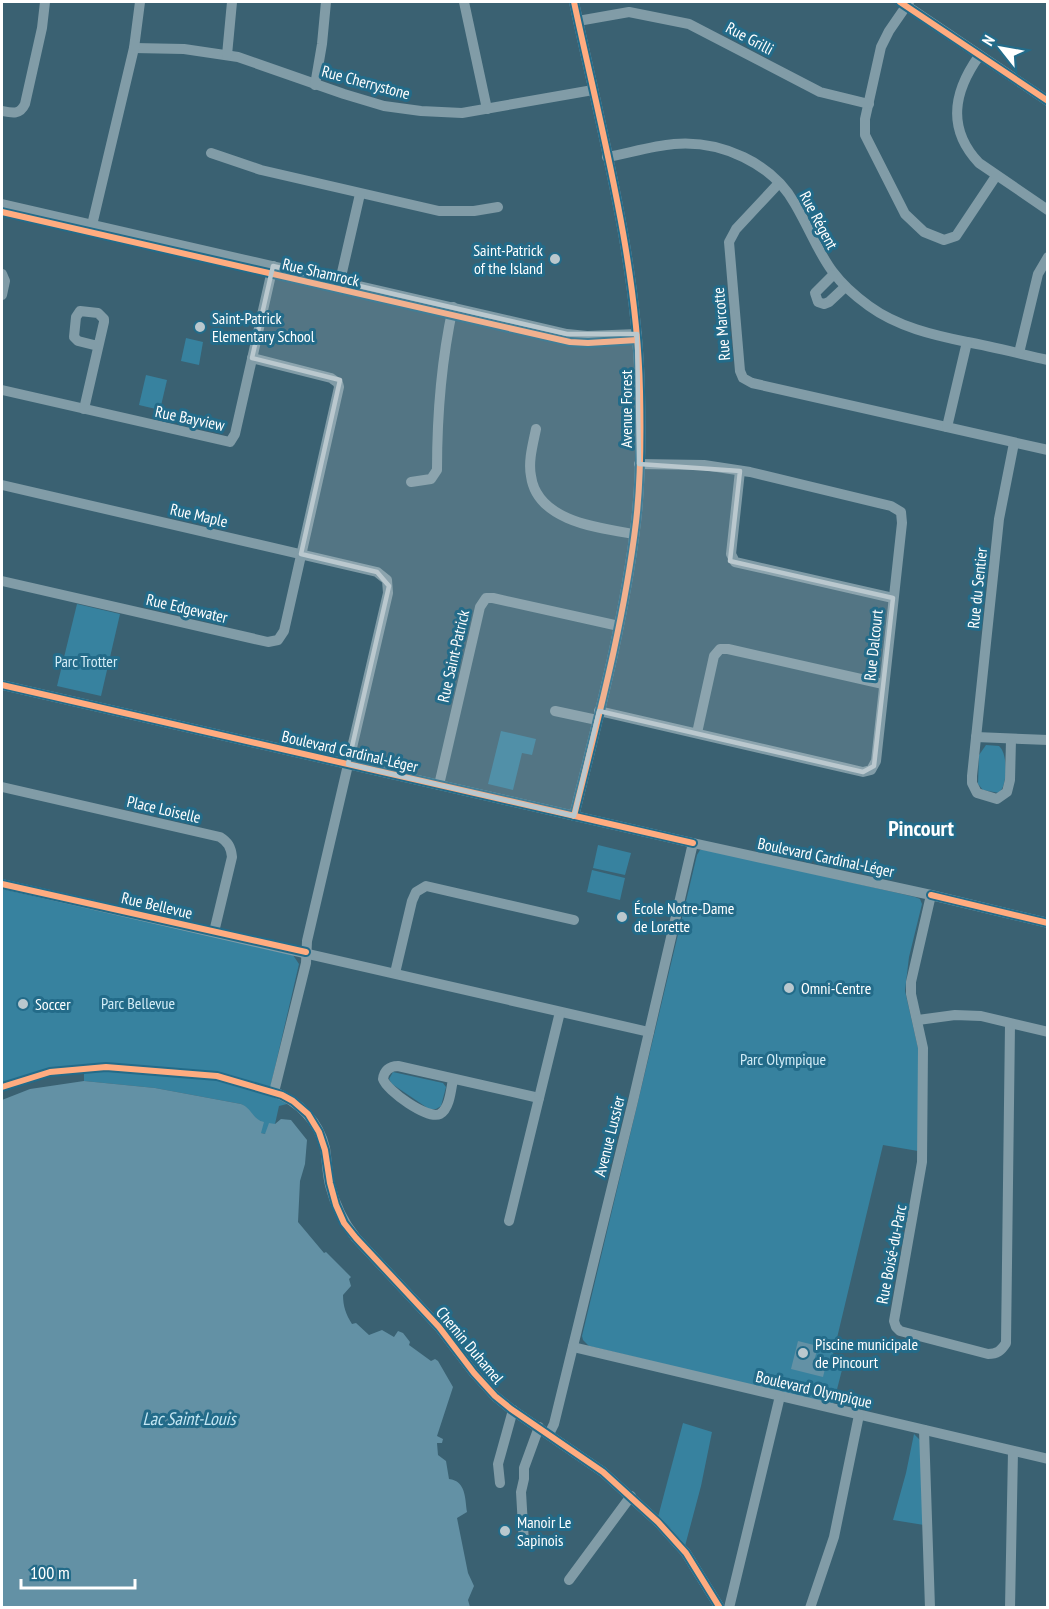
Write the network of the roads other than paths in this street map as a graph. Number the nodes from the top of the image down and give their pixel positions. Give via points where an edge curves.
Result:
1 (45, 2) edge
2 (140, 2) edge
3 (232, 2) edge
4 (326, 2) edge
5 (464, 2) edge
6 (574, 2) edge
7 (905, 3) edge
8 (578, 21) junction
9 (134, 48) junction
10 (227, 55) junction
11 (979, 56) junction
12 (315, 85) junction
13 (593, 90) junction
14 (1047, 101) edge
15 (869, 104) junction
16 (486, 109) junction
17 (2, 111) edge
18 (212, 153) dead end
19 (607, 157) junction
20 (996, 176) junction
21 (779, 183) junction
22 (360, 194) junction
23 (2, 204) edge
24 (498, 207) dead end
25 (1047, 210) edge
26 (92, 225) junction
27 (1047, 257) edge
28 (273, 266) junction
29 (2, 274) edge
30 (833, 275) junction
31 (340, 281) junction
32 (845, 287) junction
33 (2, 295) edge
34 (453, 307) junction
35 (637, 333) junction
36 (968, 342) junction
37 (99, 346) dead end
38 (1019, 353) junction
39 (252, 358) junction
40 (1047, 360) edge
41 (2, 390) edge
42 (84, 409) junction
43 (947, 427) junction
44 (536, 429) dead end
45 (1014, 443) junction
46 (1047, 450) edge
47 (639, 464) junction
48 (740, 471) junction
49 (411, 482) dead end
50 (2, 485) edge
51 (634, 534) junction
52 (301, 554) junction
53 (2, 581) edge
54 (893, 598) junction
55 (619, 626) junction
56 (883, 684) junction
57 (2, 685) edge
58 (555, 711) dead end
59 (598, 715) junction
60 (697, 733) junction
61 (976, 737) junction
62 (1011, 740) junction
63 (1047, 740) edge
64 (348, 764) junction
65 (439, 785) junction
66 (2, 788) edge
67 (574, 816) junction
68 (693, 843) junction
69 (2, 884) edge
70 (931, 895) junction
71 (574, 920) dead end
72 (1047, 923) edge
73 (214, 932) junction
74 (306, 952) junction
75 (395, 973) junction
76 (560, 1011) junction
77 (918, 1020) junction
78 (1010, 1023) junction
79 (649, 1032) junction
80 (1047, 1032) edge
81 (453, 1079) junction
82 (539, 1098) junction
83 (509, 1221) dead end
84 (573, 1347) junction
85 (780, 1396) junction
86 (513, 1410) junction
87 (860, 1415) junction
88 (539, 1427) junction
89 (924, 1430) junction
90 (549, 1434) junction
91 (1013, 1451) junction
92 (1047, 1459) edge
93 (500, 1483) dead end
94 (631, 1496) junction
95 (524, 1543) dead end
96 (568, 1580) dead end
97 (720, 1608) edge
98 (729, 1608) edge
99 (810, 1608) edge
100 (930, 1608) edge
101 (1010, 1608) edge

1 - 17 street via 25,104 16,113
2 - 9 street
3 - 10 street
4 - 12 street
5 - 16 street
6 - 8 street, Avenue Forest
7 - 11 street
7 - 15 street via 883,41
8 - 13 street, Avenue Forest
8 - 15 street, Rue Grilli via 629,12 689,24 820,92
9 - 10 street, Rue Cherrystone
9 - 26 street
10 - 12 street, Rue Cherrystone
11 - 14 street
11 - 20 street via 963,81 956,121 975,159
12 - 16 street, Rue Cherrystone via 384,106 462,113
13 - 16 street, Rue Cherrystone
13 - 19 street, Avenue Forest
15 - 20 street via 864,128 867,141 905,214 924,232 944,240 956,236
18 - 22 street via 261,170
19 - 21 street, Rue Régent via 675,144 708,145 745,158
19 - 35 street, Avenue Forest
20 - 25 street
21 - 30 street, Rue Régent via 794,202
21 - 43 street, Rue Marcotte via 736,229 729,242 743,378
22 - 24 street via 439,211
22 - 31 street
23 - 26 street, Rue Shamrock
26 - 28 street, Rue Shamrock
27 - 38 street via 1038,274
28 - 31 street, Rue Shamrock
28 - 39 street, Rue Bayview
29 - 33 street
30 - 32 street, Rue Régent
30 - 32 street, Rue Régent via 815,293 818,302 829,302
31 - 34 street, Rue Shamrock
32 - 36 street, Rue Régent via 893,321
34 - 35 street, Rue Shamrock via 567,334
34 - 49 street via 438,400 437,470 431,479
35 - 47 street, Avenue Forest
36 - 38 street, Rue Régent
36 - 43 street
37 - 42 street
38 - 40 street, Rue Régent
39 - 42 street, Rue Bayview via 230,442
39 - 52 street via 331,378 339,387
41 - 42 street, Rue Bayview
43 - 45 street, Rue Marcotte
44 - 51 street via 530,470 542,501 582,523
45 - 46 street, Rue Marcotte
45 - 61 street, Rue du Sentier via 999,519
47 - 48 street, Rue Dalcourt via 704,465
47 - 51 street, Avenue Forest
48 - 54 street, Rue Dalcourt via 898,508 902,523
48 - 54 street via 731,554 735,562
50 - 52 street, Rue Maple
51 - 55 street, Avenue Forest
52 - 53 street, Rue Edgewater via 284,631 274,642
52 - 64 street, Rue Maple via 377,572 387,580 388,592
54 - 56 street, Rue Dalcourt
55 - 59 street, Avenue Forest
55 - 65 street, Rue Saint-Patrick via 493,598 483,600
56 - 60 street via 720,649 714,656
56 - 60 street, Rue Dalcourt via 876,761 868,771
57 - 64 street, Boulevard Cardinal-Léger
58 - 59 street, Rue Dalcourt
59 - 60 street, Rue Dalcourt
59 - 67 street, Avenue Forest
61 - 62 street
61 - 62 street, Rue du Sentier via 972,783 977,793 990,798 1003,796 1009,786
62 - 63 street
64 - 65 street, Boulevard Cardinal-Léger
64 - 74 street
65 - 67 street, Boulevard Cardinal-Léger
66 - 73 street, Place Loiselle via 225,840 232,857
67 - 68 street, Boulevard Cardinal-Léger
68 - 70 street, Boulevard Cardinal-Léger
68 - 79 street, Avenue Lussier
69 - 73 street, Rue Bellevue
70 - 72 street, Boulevard Cardinal-Léger
70 - 77 street, Rue Boisé-du-Parc via 911,982
71 - 75 street via 426,886 414,896
73 - 74 street, Rue Bellevue
74 - 75 street, Rue Bellevue
74 - 86 street, Chemin Duhamel via 274,1092 293,1101 316,1126 325,1149 334,1200 350,1231 439,1327 478,1379
75 - 76 street, Rue Bellevue
76 - 79 street, Rue Bellevue
76 - 82 street
77 - 78 street via 968,1015
77 - 78 street, Rue Boisé-du-Parc via 924,1066 922,1162 894,1321 900,1331 988,1354 996,1354 1006,1343
78 - 80 street
79 - 84 street, Avenue Lussier
81 - 81 street via 398,1066 387,1070 383,1079 390,1089 431,1115 446,1106
81 - 82 street
82 - 83 street
84 - 85 street, Boulevard Olympique
84 - 90 street, Avenue Lussier
85 - 87 street, Boulevard Olympique
85 - 98 street
86 - 88 street, Chemin Duhamel
86 - 93 street via 498,1464
87 - 89 street, Boulevard Olympique
87 - 99 street via 834,1537
88 - 90 street, Chemin Duhamel
88 - 95 street via 524,1468
89 - 91 street, Boulevard Olympique
89 - 100 street
90 - 94 street, Chemin Duhamel
91 - 92 street, Boulevard Olympique
91 - 101 street
94 - 96 street
94 - 97 street, Chemin Duhamel via 680,1545

